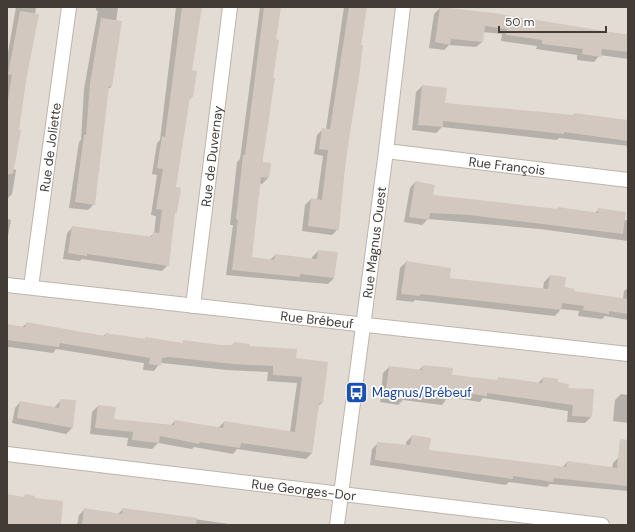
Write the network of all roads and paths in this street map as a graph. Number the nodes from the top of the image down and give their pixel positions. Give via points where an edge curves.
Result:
1 (69, 7) edge
2 (230, 7) edge
3 (403, 7) edge
4 (386, 151) junction
5 (628, 180) edge
6 (7, 284) edge
7 (31, 287) junction
8 (193, 306) junction
9 (364, 324) junction
10 (628, 354) edge
11 (7, 454) edge
12 (341, 495) junction
13 (337, 525) edge
14 (602, 525) edge

1 - 7 street, Rue de Joliette
2 - 8 street, Rue de Duvernay
3 - 4 street, Rue Magnus Ouest
4 - 5 street, Rue François
4 - 9 street, Rue Magnus Ouest
6 - 7 street, Rue Brébeuf
7 - 8 street, Rue Brébeuf
8 - 9 street, Rue Brébeuf
9 - 10 street, Rue Brébeuf
9 - 12 street, Rue Magnus Ouest
11 - 12 street, Rue Georges-Dor
12 - 13 street, Rue Magnus Ouest
12 - 14 street, Rue Georges-Dor

